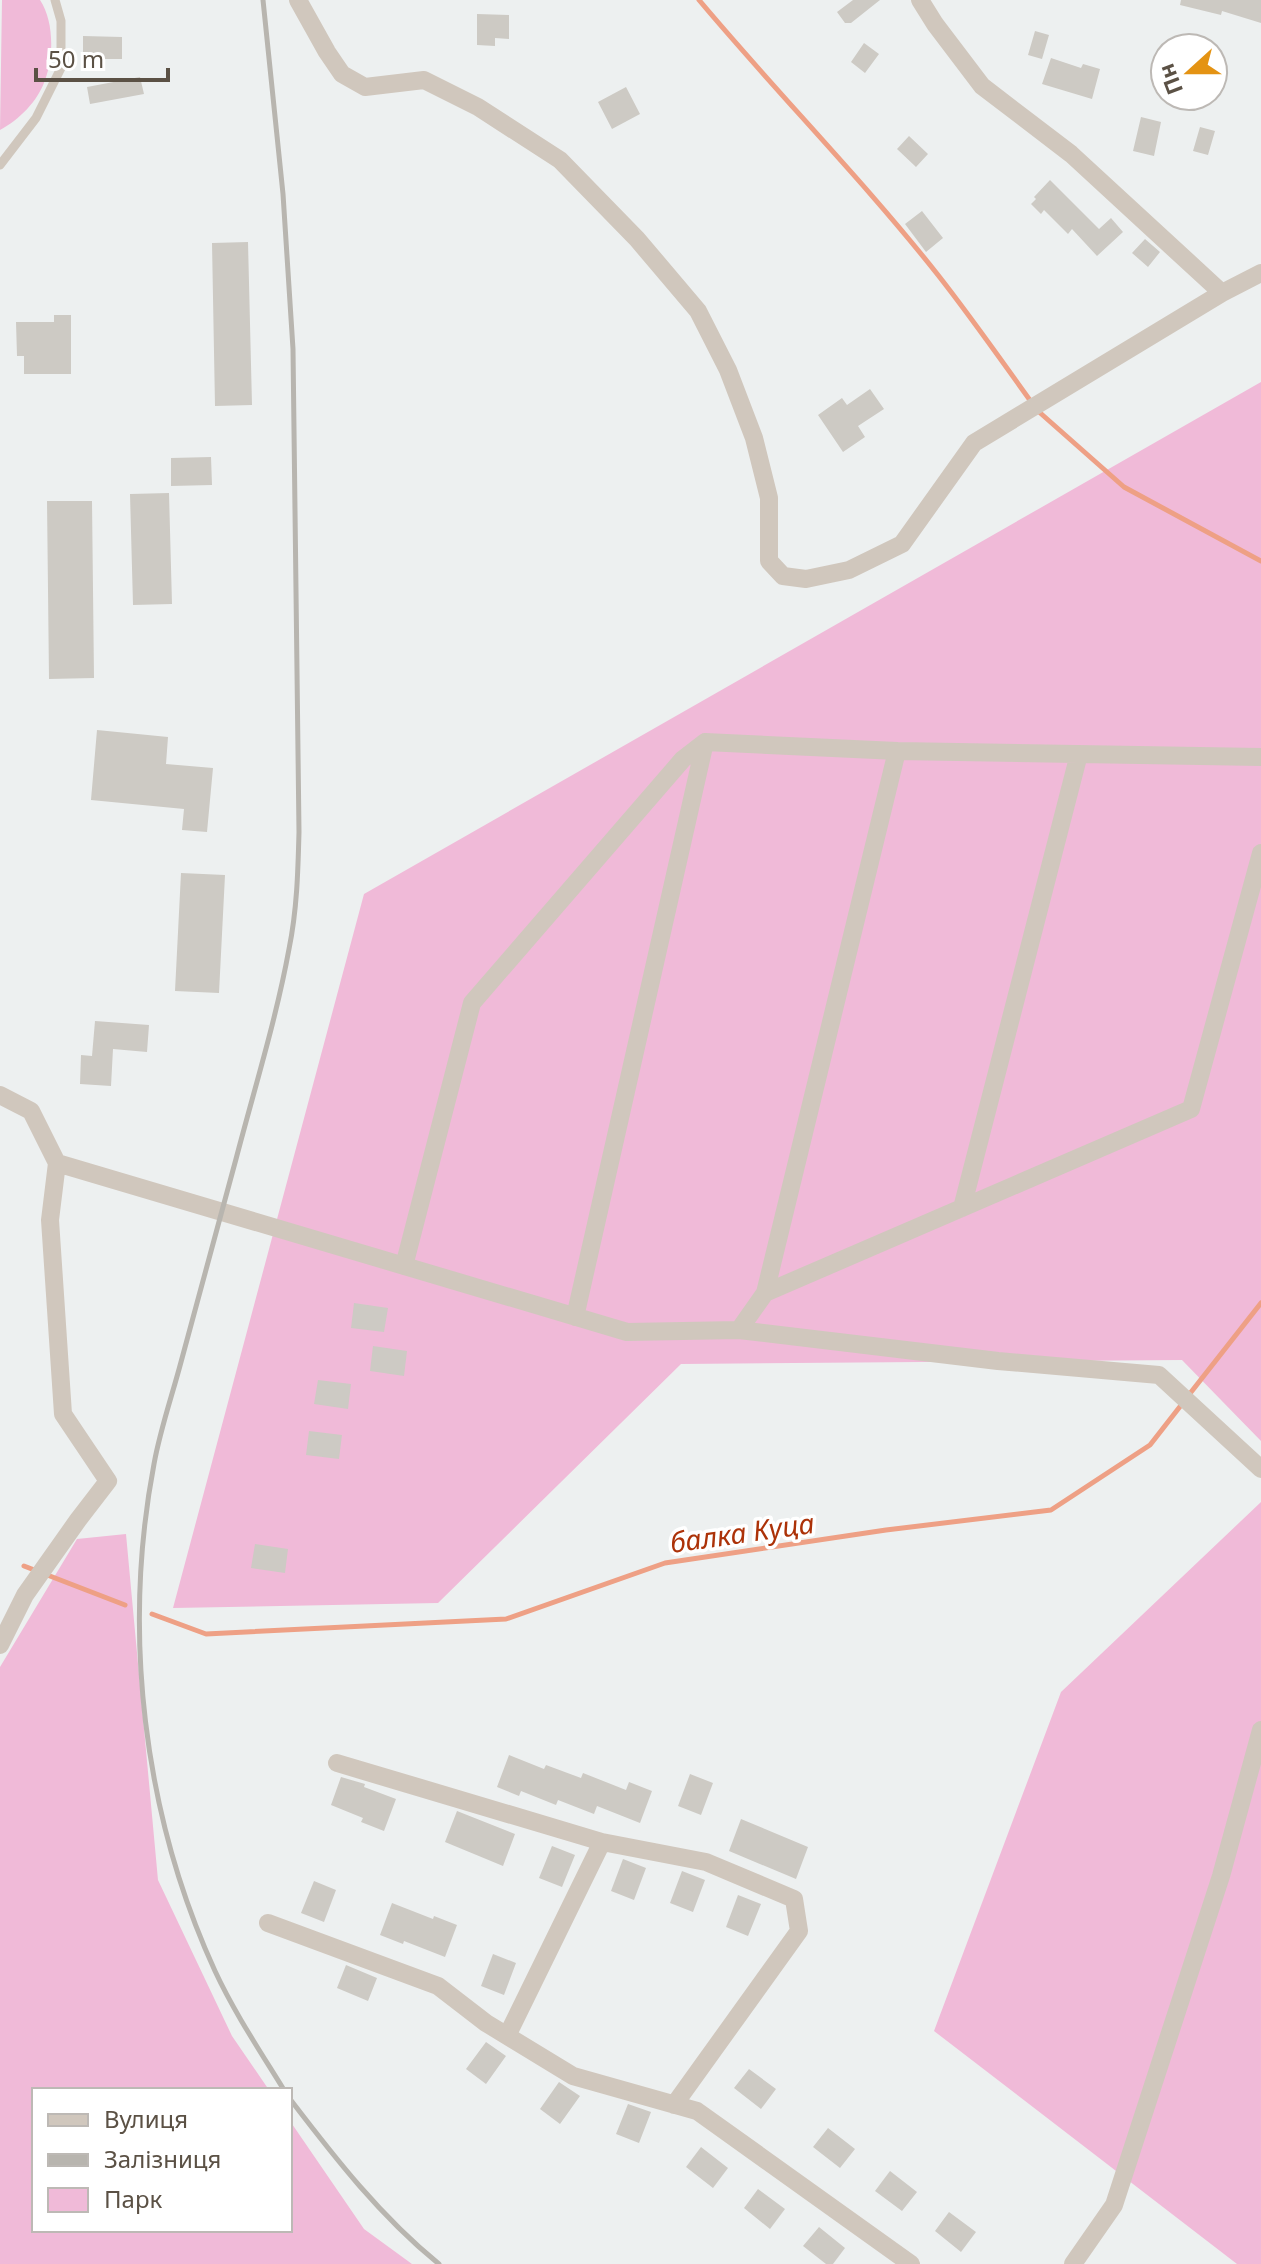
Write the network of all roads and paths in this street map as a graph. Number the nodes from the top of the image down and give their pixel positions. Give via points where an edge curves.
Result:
1 (55, 0) edge
2 (298, 0) edge
3 (920, 0) edge
4 (0, 165) edge
5 (1261, 273) edge
6 (1222, 293) junction
7 (705, 742) junction
8 (897, 751) junction
9 (1079, 754) junction
10 (1261, 757) edge
11 (1261, 853) edge
12 (0, 1095) edge
13 (57, 1163) junction
14 (962, 1208) junction
15 (404, 1266) junction
16 (765, 1293) junction
17 (575, 1317) junction
18 (739, 1330) junction
19 (1261, 1469) edge
20 (0, 1645) edge
21 (1261, 1730) edge
22 (1258, 1755) edge
23 (337, 1763) dead end
24 (602, 1842) junction
25 (268, 1923) dead end
26 (507, 2036) junction
27 (674, 2105) junction
28 (911, 2264) edge
29 (1073, 2264) edge

1 - 4 lane via 61,21 61,68 36,118
2 - 6 street via 342,74 365,87 424,80 478,107 560,160 698,311 754,438 769,498 769,561 783,576 806,579 849,570 902,544 974,443
3 - 6 street via 982,86 1071,154
5 - 6 street
7 - 8 street
7 - 15 street via 683,759 472,1003
7 - 17 street
8 - 9 street
8 - 16 street
9 - 10 street
9 - 14 street
11 - 14 street via 1191,1109
12 - 13 street via 31,1111
13 - 15 street
13 - 20 street via 50,1220 63,1414 108,1481 25,1595
14 - 16 street
15 - 17 street
16 - 18 street
17 - 18 street via 627,1332
18 - 19 street via 1159,1375
21 - 22 street
22 - 29 street via 1114,2205
23 - 24 street
24 - 26 street
24 - 27 street via 706,1862 794,1899 799,1931
25 - 26 street via 438,1986
26 - 27 street via 573,2076
27 - 28 street via 697,2111

